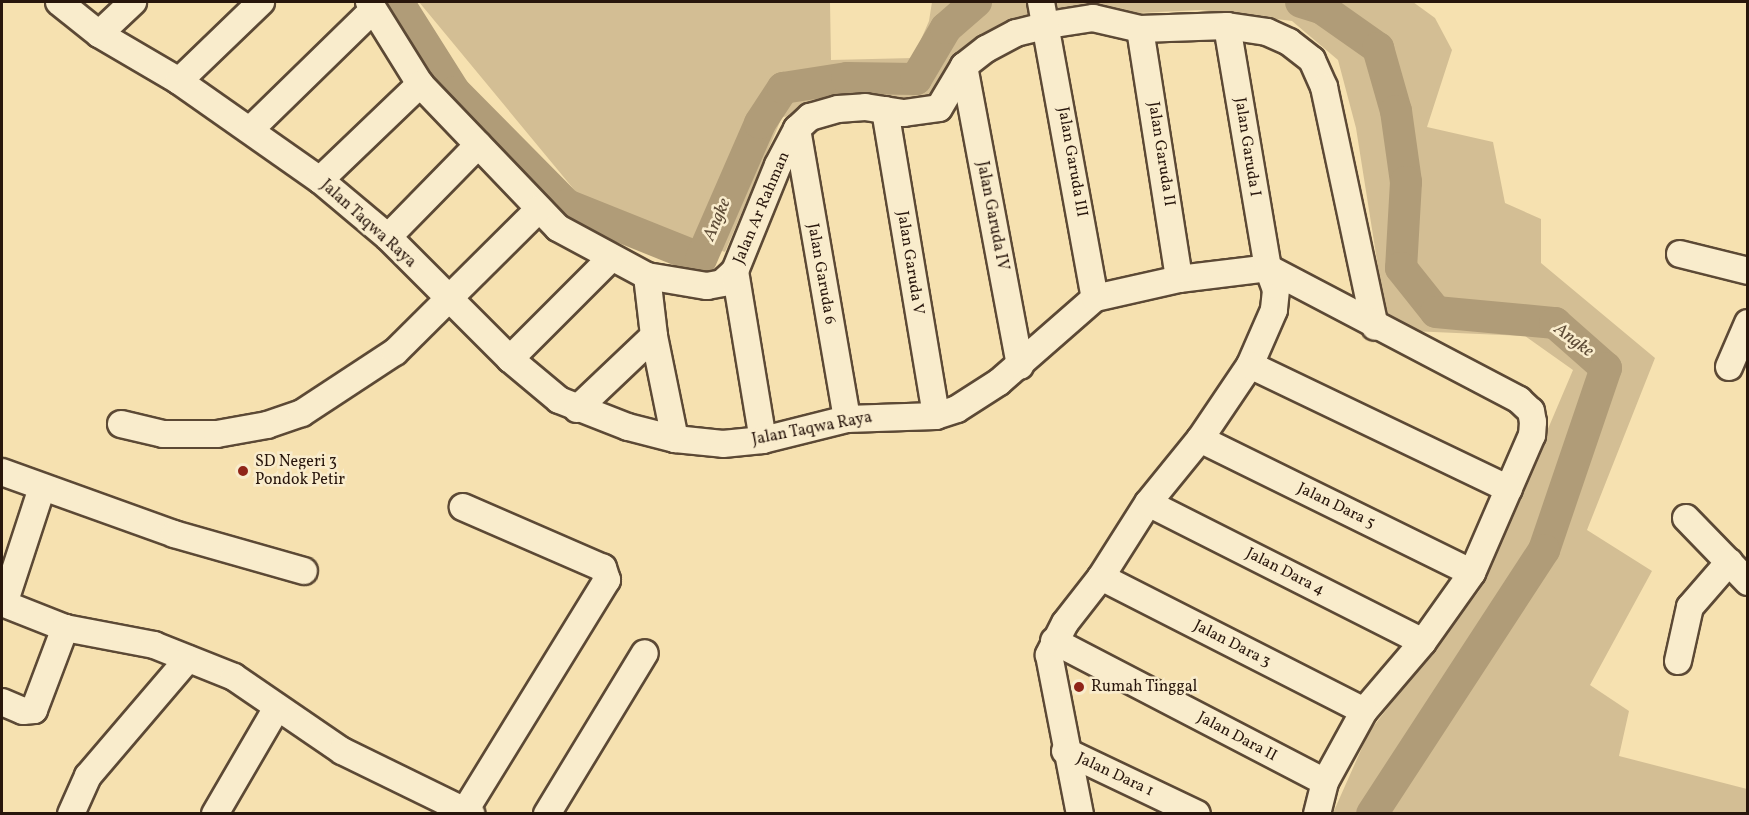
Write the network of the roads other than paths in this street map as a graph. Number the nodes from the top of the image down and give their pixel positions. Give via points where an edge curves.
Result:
1 (59, 2) edge
2 (133, 2) edge
3 (261, 2) edge
4 (371, 6) edge
5 (1044, 10) edge
6 (1227, 26) junction
7 (1140, 29) junction
8 (99, 34) junction
9 (964, 66) junction
10 (179, 81) junction
11 (420, 84) junction
12 (885, 110) junction
13 (251, 129) junction
14 (797, 129) junction
15 (478, 145) junction
16 (320, 180) junction
17 (539, 209) junction
18 (388, 237) junction
19 (1680, 254) dead end
20 (610, 259) junction
21 (1268, 268) junction
22 (735, 271) junction
23 (1748, 271) edge
24 (647, 276) junction
25 (1179, 279) junction
26 (1095, 298) junction
27 (451, 301) junction
28 (1748, 323) edge
29 (1375, 327) junction
30 (654, 336) junction
31 (510, 359) junction
32 (1250, 365) junction
33 (1020, 366) junction
34 (1729, 367) dead end
35 (577, 408) junction
36 (936, 416) junction
37 (847, 419) junction
38 (121, 424) dead end
39 (1200, 438) junction
40 (675, 439) junction
41 (763, 440) junction
42 (2, 472) edge
43 (42, 488) junction
44 (1509, 489) junction
45 (1148, 503) junction
46 (463, 507) dead end
47 (1686, 518) dead end
48 (1728, 562) junction
49 (304, 572) dead end
50 (1472, 573) junction
51 (1101, 577) junction
52 (1748, 582) edge
53 (3, 603) edge
54 (65, 628) junction
55 (1054, 641) junction
56 (1423, 642) junction
57 (645, 653) dead end
58 (188, 659) junction
59 (1678, 661) dead end
60 (2, 702) edge
61 (276, 709) junction
62 (1364, 711) junction
63 (1065, 751) junction
64 (1325, 782) junction
65 (466, 812) edge
66 (71, 813) edge
67 (215, 813) edge
68 (547, 813) edge
69 (1080, 813) edge
70 (1197, 813) edge
71 (1317, 813) edge

1 - 8 street, Jalan Taqwa Raya
2 - 8 street
3 - 10 street
4 - 11 street, Jalan Ar Rahman
4 - 13 street
5 - 7 street
5 - 9 street
5 - 26 street, Jalan Garuda III
6 - 7 street
6 - 21 street, Jalan Garuda I
6 - 29 street via 1267,32 1289,42 1312,60 1324,87
7 - 25 street, Jalan Garuda II
8 - 10 street, Jalan Taqwa Raya
9 - 12 street via 939,108 925,113
9 - 33 street, Jalan Garuda IV
10 - 13 street, Jalan Taqwa Raya
11 - 15 street, Jalan Ar Rahman
11 - 16 street
12 - 14 street via 838,109 810,117
12 - 36 street, Jalan Garuda V
13 - 16 street, Jalan Taqwa Raya
14 - 22 street, Jalan Ar Rahman
14 - 37 street, Jalan Garuda 6
15 - 17 street, Jalan Ar Rahman
15 - 18 street
16 - 18 street, Jalan Taqwa Raya
17 - 20 street, Jalan Ar Rahman via 558,228
17 - 27 street
18 - 27 street, Jalan Taqwa Raya
19 - 23 street
20 - 24 street, Jalan Ar Rahman
20 - 31 street
21 - 25 street, Jalan Taqwa Raya
21 - 29 street
21 - 32 street via 1275,290 1274,310
22 - 24 street, Jalan Ar Rahman via 722,283 707,286
22 - 41 street
24 - 30 street
25 - 26 street, Jalan Taqwa Raya
26 - 33 street, Jalan Taqwa Raya
27 - 31 street, Jalan Taqwa Raya
27 - 38 street via 395,352 302,413 267,425 217,434 163,434
28 - 34 street
29 - 44 street via 1519,400 1531,411 1532,435
30 - 35 street
30 - 40 street
31 - 35 street, Jalan Taqwa Raya via 544,389
32 - 39 street
32 - 44 street
33 - 36 street, Jalan Taqwa Raya via 977,397
35 - 40 street, Jalan Taqwa Raya
36 - 37 street, Jalan Taqwa Raya
37 - 41 street, Jalan Taqwa Raya
39 - 45 street
39 - 50 street, Jalan Dara 5
40 - 41 street, Jalan Taqwa Raya via 723,444
42 - 43 street
43 - 49 street
43 - 53 street
44 - 50 street
45 - 51 street
45 - 56 street, Jalan Dara 4
46 - 65 street via 603,568 607,580
47 - 48 street
48 - 52 street
48 - 59 street via 1690,608
50 - 56 street
51 - 55 street
51 - 62 street, Jalan Dara 3
53 - 54 street
54 - 58 street via 154,645
54 - 60 street via 34,710 23,711
55 - 63 street via 1049,655
55 - 64 street, Jalan Dara II
56 - 62 street
57 - 68 street
58 - 61 street via 234,677
58 - 66 street via 88,776
61 - 65 street via 342,751
61 - 67 street
62 - 64 street
63 - 69 street
63 - 70 street, Jalan Dara 1
64 - 71 street

